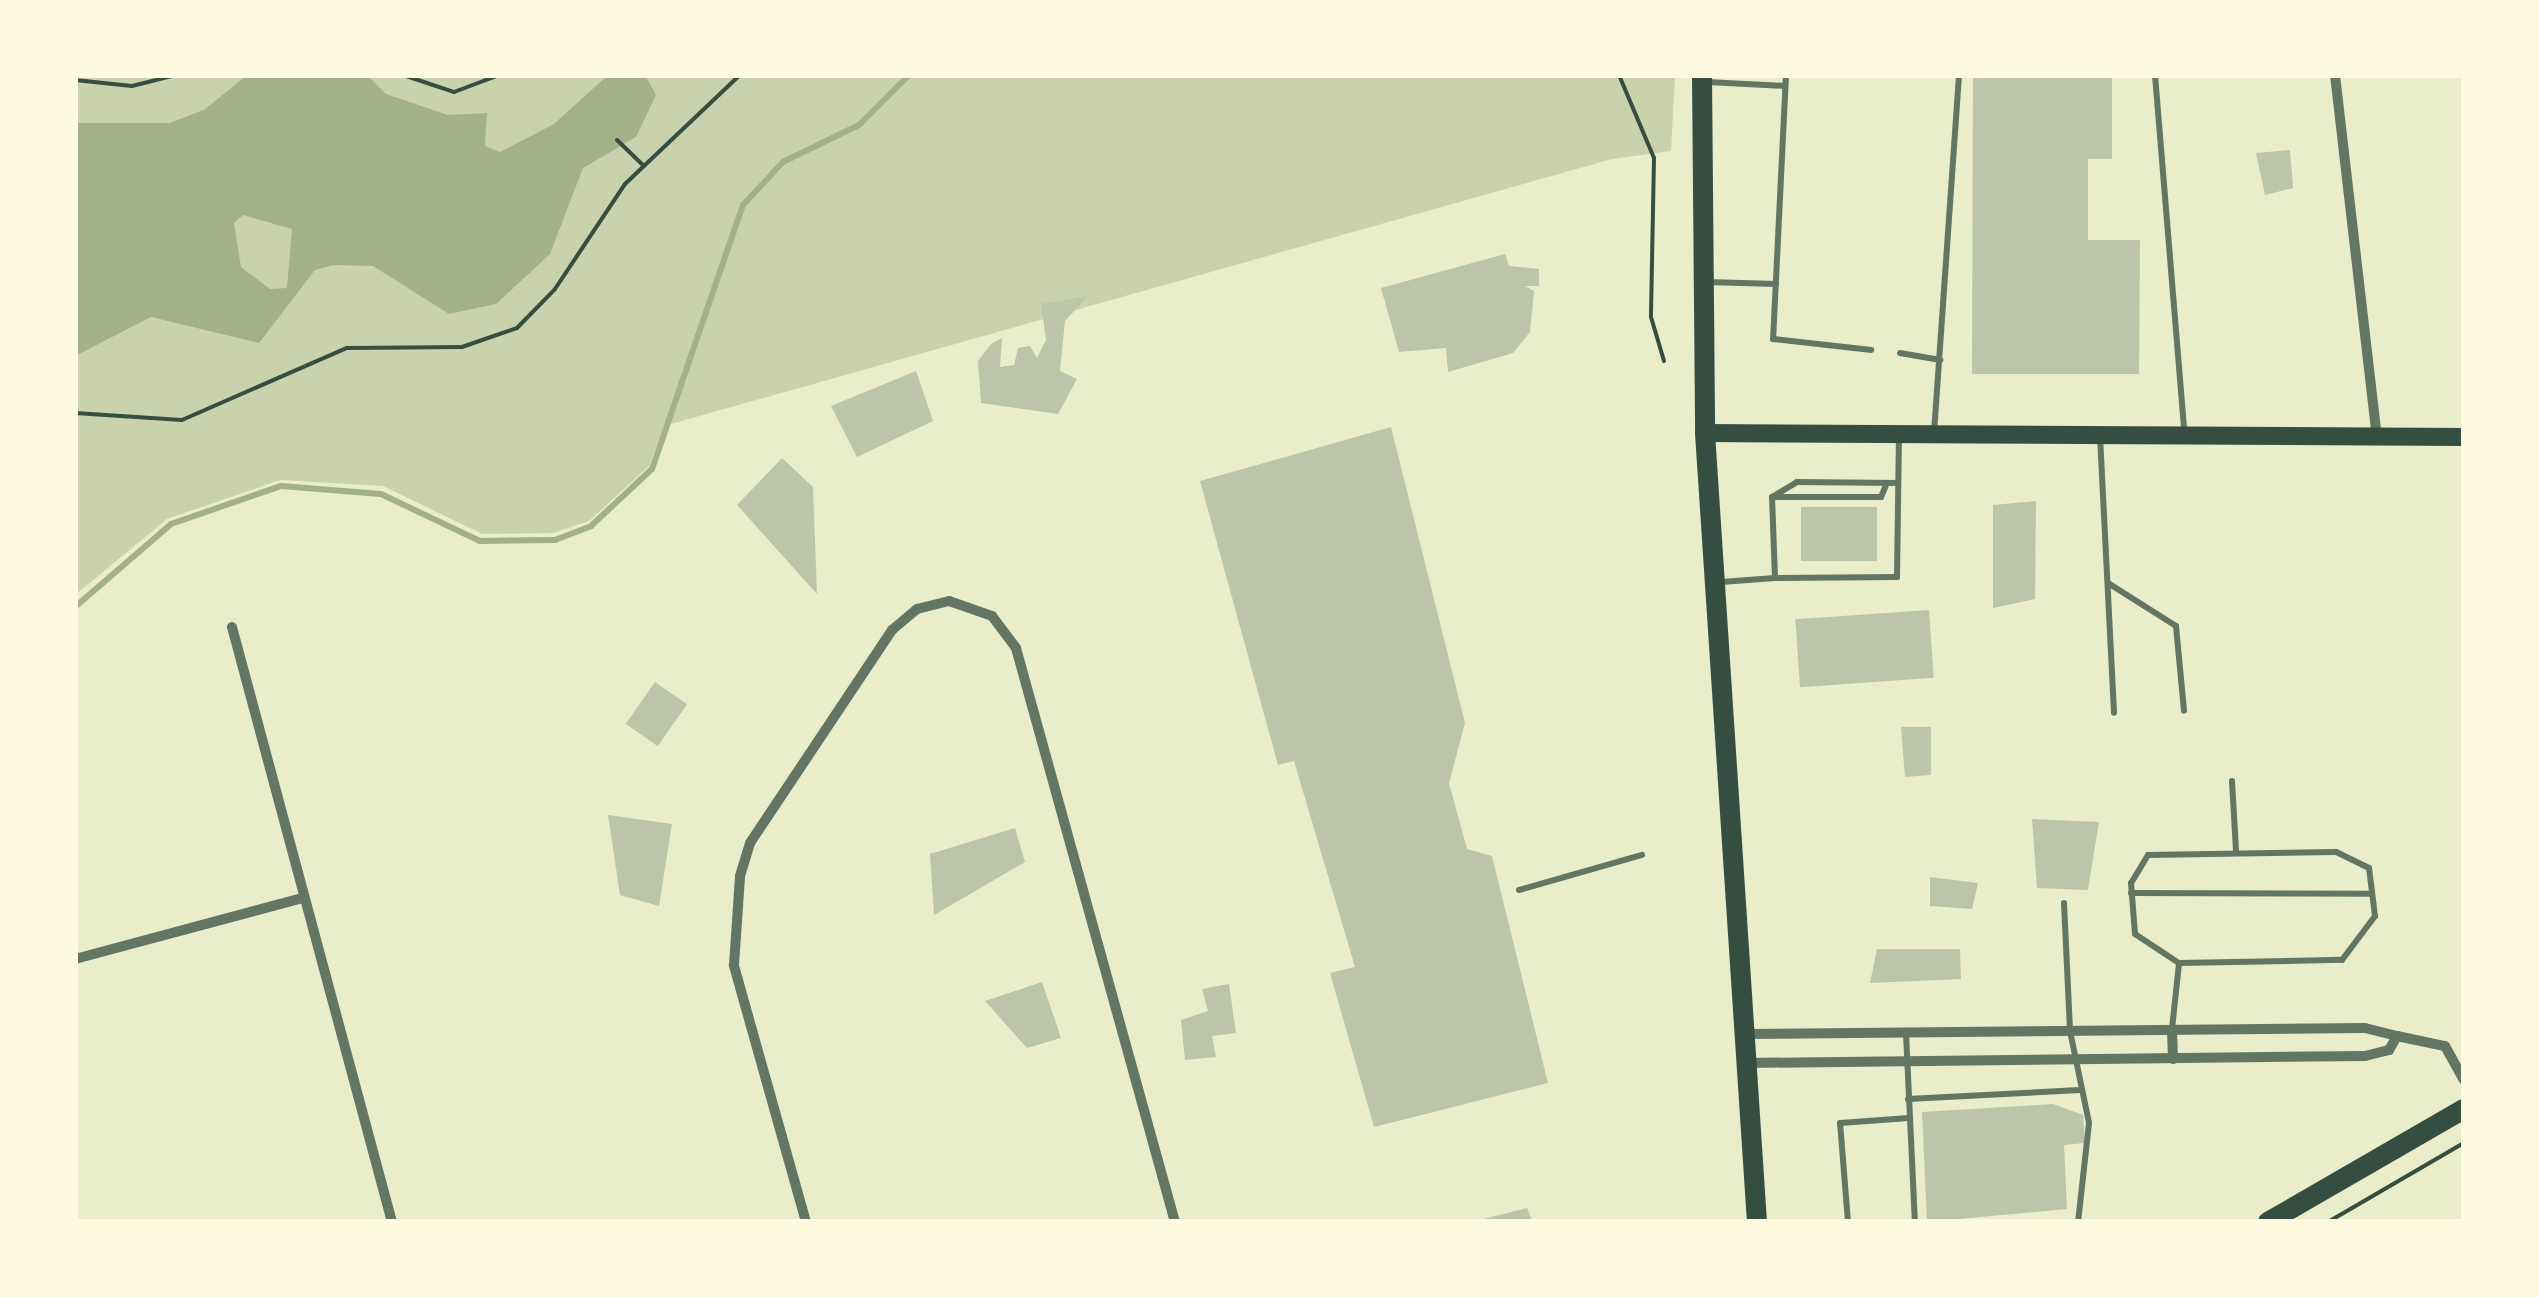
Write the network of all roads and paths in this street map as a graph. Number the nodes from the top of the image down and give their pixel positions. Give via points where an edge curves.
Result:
1 (176, 75) edge
2 (402, 75) edge
3 (499, 75) edge
4 (740, 75) edge
5 (1620, 75) edge
6 (1786, 75) edge
7 (1959, 75) edge
8 (2155, 75) edge
9 (2336, 75) edge
10 (1700, 77) edge
11 (75, 80) edge
12 (1785, 86) junction
13 (617, 140) dead end
14 (643, 166) junction
15 (1699, 282) junction
16 (1776, 284) junction
17 (1871, 350) dead end
18 (1900, 353) dead end
19 (1940, 360) junction
20 (1664, 361) dead end
21 (75, 413) edge
22 (2184, 432) junction
23 (1705, 433) junction
24 (1899, 434) junction
25 (1934, 434) junction
26 (2100, 435) junction
27 (2377, 436) junction
28 (2464, 439) edge
29 (1887, 483) junction
30 (1898, 483) junction
31 (1772, 497) junction
32 (1775, 578) junction
33 (1715, 583) junction
34 (2108, 583) junction
35 (232, 627) dead end
36 (2184, 711) dead end
37 (2114, 714) dead end
38 (2232, 781) dead end
39 (2236, 850) junction
40 (1642, 854) dead end
41 (1519, 890) dead end
42 (2131, 892) junction
43 (2372, 894) junction
44 (302, 898) junction
45 (2064, 903) dead end
46 (75, 959) edge
47 (2179, 963) junction
48 (2172, 1030) junction
49 (2070, 1031) junction
50 (1906, 1032) junction
51 (1745, 1034) junction
52 (2397, 1036) junction
53 (2173, 1059) junction
54 (2075, 1060) junction
55 (1906, 1062) junction
56 (1746, 1064) junction
57 (2464, 1080) edge
58 (2080, 1090) junction
59 (1908, 1099) junction
60 (2464, 1109) edge
61 (1909, 1118) junction
62 (2464, 1143) edge
63 (392, 1222) edge
64 (806, 1222) edge
65 (1174, 1222) edge
66 (1757, 1222) edge
67 (1848, 1222) edge
68 (1915, 1222) edge
69 (2078, 1222) edge
70 (2268, 1222) edge
71 (2328, 1222) edge

1 - 11 path via 132,86
2 - 3 path via 454,92
4 - 14 path
5 - 20 path via 1654,158 1650,317
6 - 12 lane
7 - 19 lane
8 - 22 lane
9 - 27 street
10 - 12 lane
10 - 15 main road
12 - 16 lane
13 - 14 path
14 - 21 path via 536,312 492,339 346,348 182,420
15 - 16 lane
15 - 23 main road
16 - 17 lane via 1774,340
18 - 19 lane
19 - 25 lane
22 - 26 main road
22 - 27 main road
23 - 24 main road
23 - 33 main road
24 - 25 main road
24 - 30 lane
25 - 26 main road
26 - 34 lane
27 - 28 main road
29 - 30 lane
29 - 31 lane via 1797,482
29 - 31 lane via 1882,497
30 - 32 lane via 1897,577
31 - 32 lane
32 - 33 lane
33 - 51 main road
34 - 36 lane via 2176,626
34 - 37 lane
35 - 44 street
38 - 39 lane
39 - 42 lane via 2148,854
39 - 43 lane via 2358,857 2370,868
40 - 41 lane
42 - 43 lane
42 - 47 lane via 2134,934
43 - 47 lane via 2375,916 2342,960
44 - 46 street
44 - 63 street
45 - 49 lane
47 - 48 lane
48 - 49 street
48 - 52 street via 2365,1028
48 - 53 street
49 - 50 street
49 - 54 lane
50 - 51 street
50 - 55 lane
51 - 56 main road
52 - 53 street via 2389,1050 2366,1056
52 - 57 street via 2444,1046
53 - 54 street
54 - 55 street
54 - 58 lane
55 - 56 street
55 - 59 lane
56 - 66 main road
58 - 59 lane
58 - 69 lane via 2088,1123
59 - 61 lane
60 - 70 main road
61 - 67 lane via 1840,1123
61 - 68 lane
62 - 71 path
64 - 65 street via 734,965 740,876 750,844 892,630 916,609 949,601 992,616 1016,648

